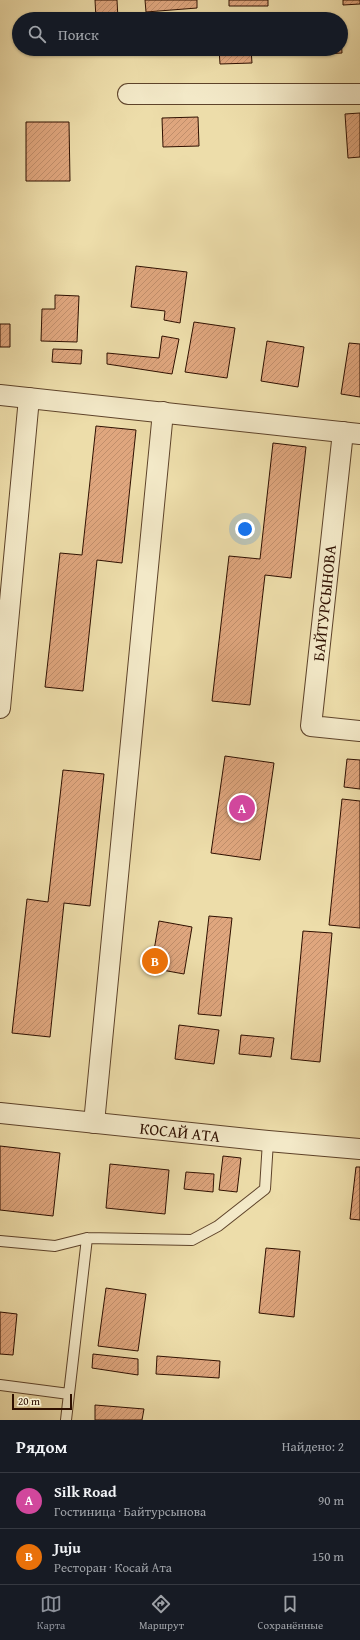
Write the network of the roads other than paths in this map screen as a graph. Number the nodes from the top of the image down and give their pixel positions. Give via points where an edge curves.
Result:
1 (128, 94) dead end
2 (360, 94) edge
3 (0, 395) edge
4 (29, 398) junction
5 (162, 412) junction
6 (351, 433) edge
7 (0, 708) edge
8 (360, 731) edge
9 (0, 1113) edge
10 (94, 1123) junction
11 (268, 1141) junction
12 (360, 1149) edge
13 (87, 1238) junction
14 (0, 1241) edge
15 (0, 1385) edge
16 (69, 1394) junction
17 (66, 1420) edge

1 - 2 street
3 - 4 street, БАЙТУРСЫНОВА
4 - 5 street, БАЙТУРСЫНОВА
4 - 7 street
5 - 6 street, БАЙТУРСЫНОВА
5 - 10 street
6 - 8 street, БАЙТУРСЫНОВА via 311,726
9 - 10 street, КОСАЙ АТА
10 - 11 street, КОСАЙ АТА
11 - 12 street, КОСАЙ АТА
11 - 13 lane via 265,1189 218,1226 192,1240
13 - 14 lane via 55,1246
13 - 16 lane
15 - 16 lane
16 - 17 lane

